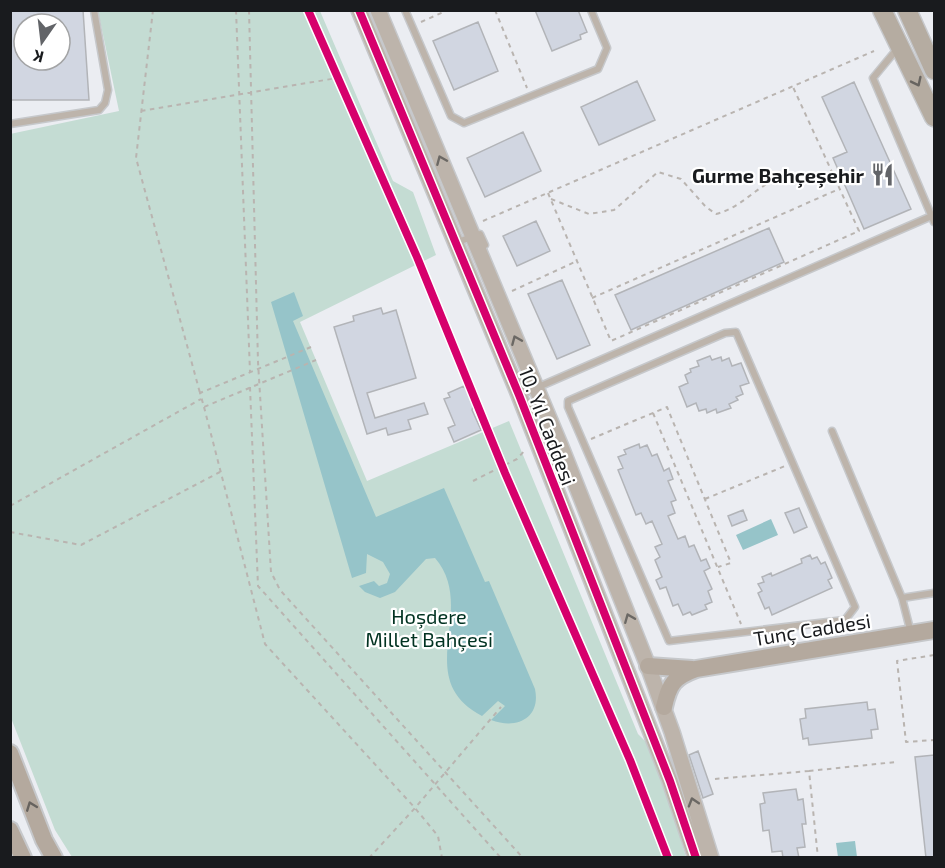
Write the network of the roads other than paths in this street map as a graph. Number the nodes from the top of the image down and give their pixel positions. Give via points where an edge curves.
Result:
1 (94, 10) edge
2 (359, 10) edge
3 (378, 10) edge
4 (405, 10) edge
5 (591, 10) edge
6 (882, 10) edge
7 (907, 10) edge
8 (900, 46) junction
9 (934, 70) edge
10 (934, 117) edge
11 (10, 124) edge
12 (934, 218) edge
13 (476, 236) junction
14 (455, 243) junction
15 (537, 390) junction
16 (519, 395) junction
17 (831, 430) dead end
18 (934, 593) edge
19 (902, 598) junction
20 (934, 630) edge
21 (745, 632) joint
22 (912, 634) junction
23 (648, 666) junction
24 (696, 669) junction
25 (664, 707) junction
26 (10, 753) edge
27 (10, 830) edge
28 (24, 858) edge
29 (54, 858) edge
30 (696, 858) edge
31 (711, 858) edge

1 - 11 lane via 108,90 105,103 99,110
2 - 14 street, 10. Yıl Caddesi
13 -> 3 street, 10. Yıl Caddesi
4 - 5 lane via 451,116 464,123 598,69 607,48
6 - 8 main road
7 - 9 main road
8 -> 10 main road
8 - 12 lane via 873,78
12 - 15 lane
13 - 14 lane
15 -> 13 street, 10. Yıl Caddesi
14 - 16 street, 10. Yıl Caddesi
15 - 16 lane
23 -> 15 street, 10. Yıl Caddesi
16 - 30 street, 10. Yıl Caddesi via 670,781
17 - 19 lane
18 - 19 lane
19 - 22 lane
20 - 22 main road, Tunç Caddesi
21 - 21 lane via 845,620 855,607 736,332 725,333 568,401 568,407 669,641
22 - 24 main road, Tunç Caddesi
23 - 24 main road, Tunç Caddesi
23 - 25 street, 10. Yıl Caddesi
24 - 25 main road, Tunç Caddesi via 679,675 667,692
31 -> 25 street, 10. Yıl Caddesi
29 -> 26 main road
27 - 28 main road

